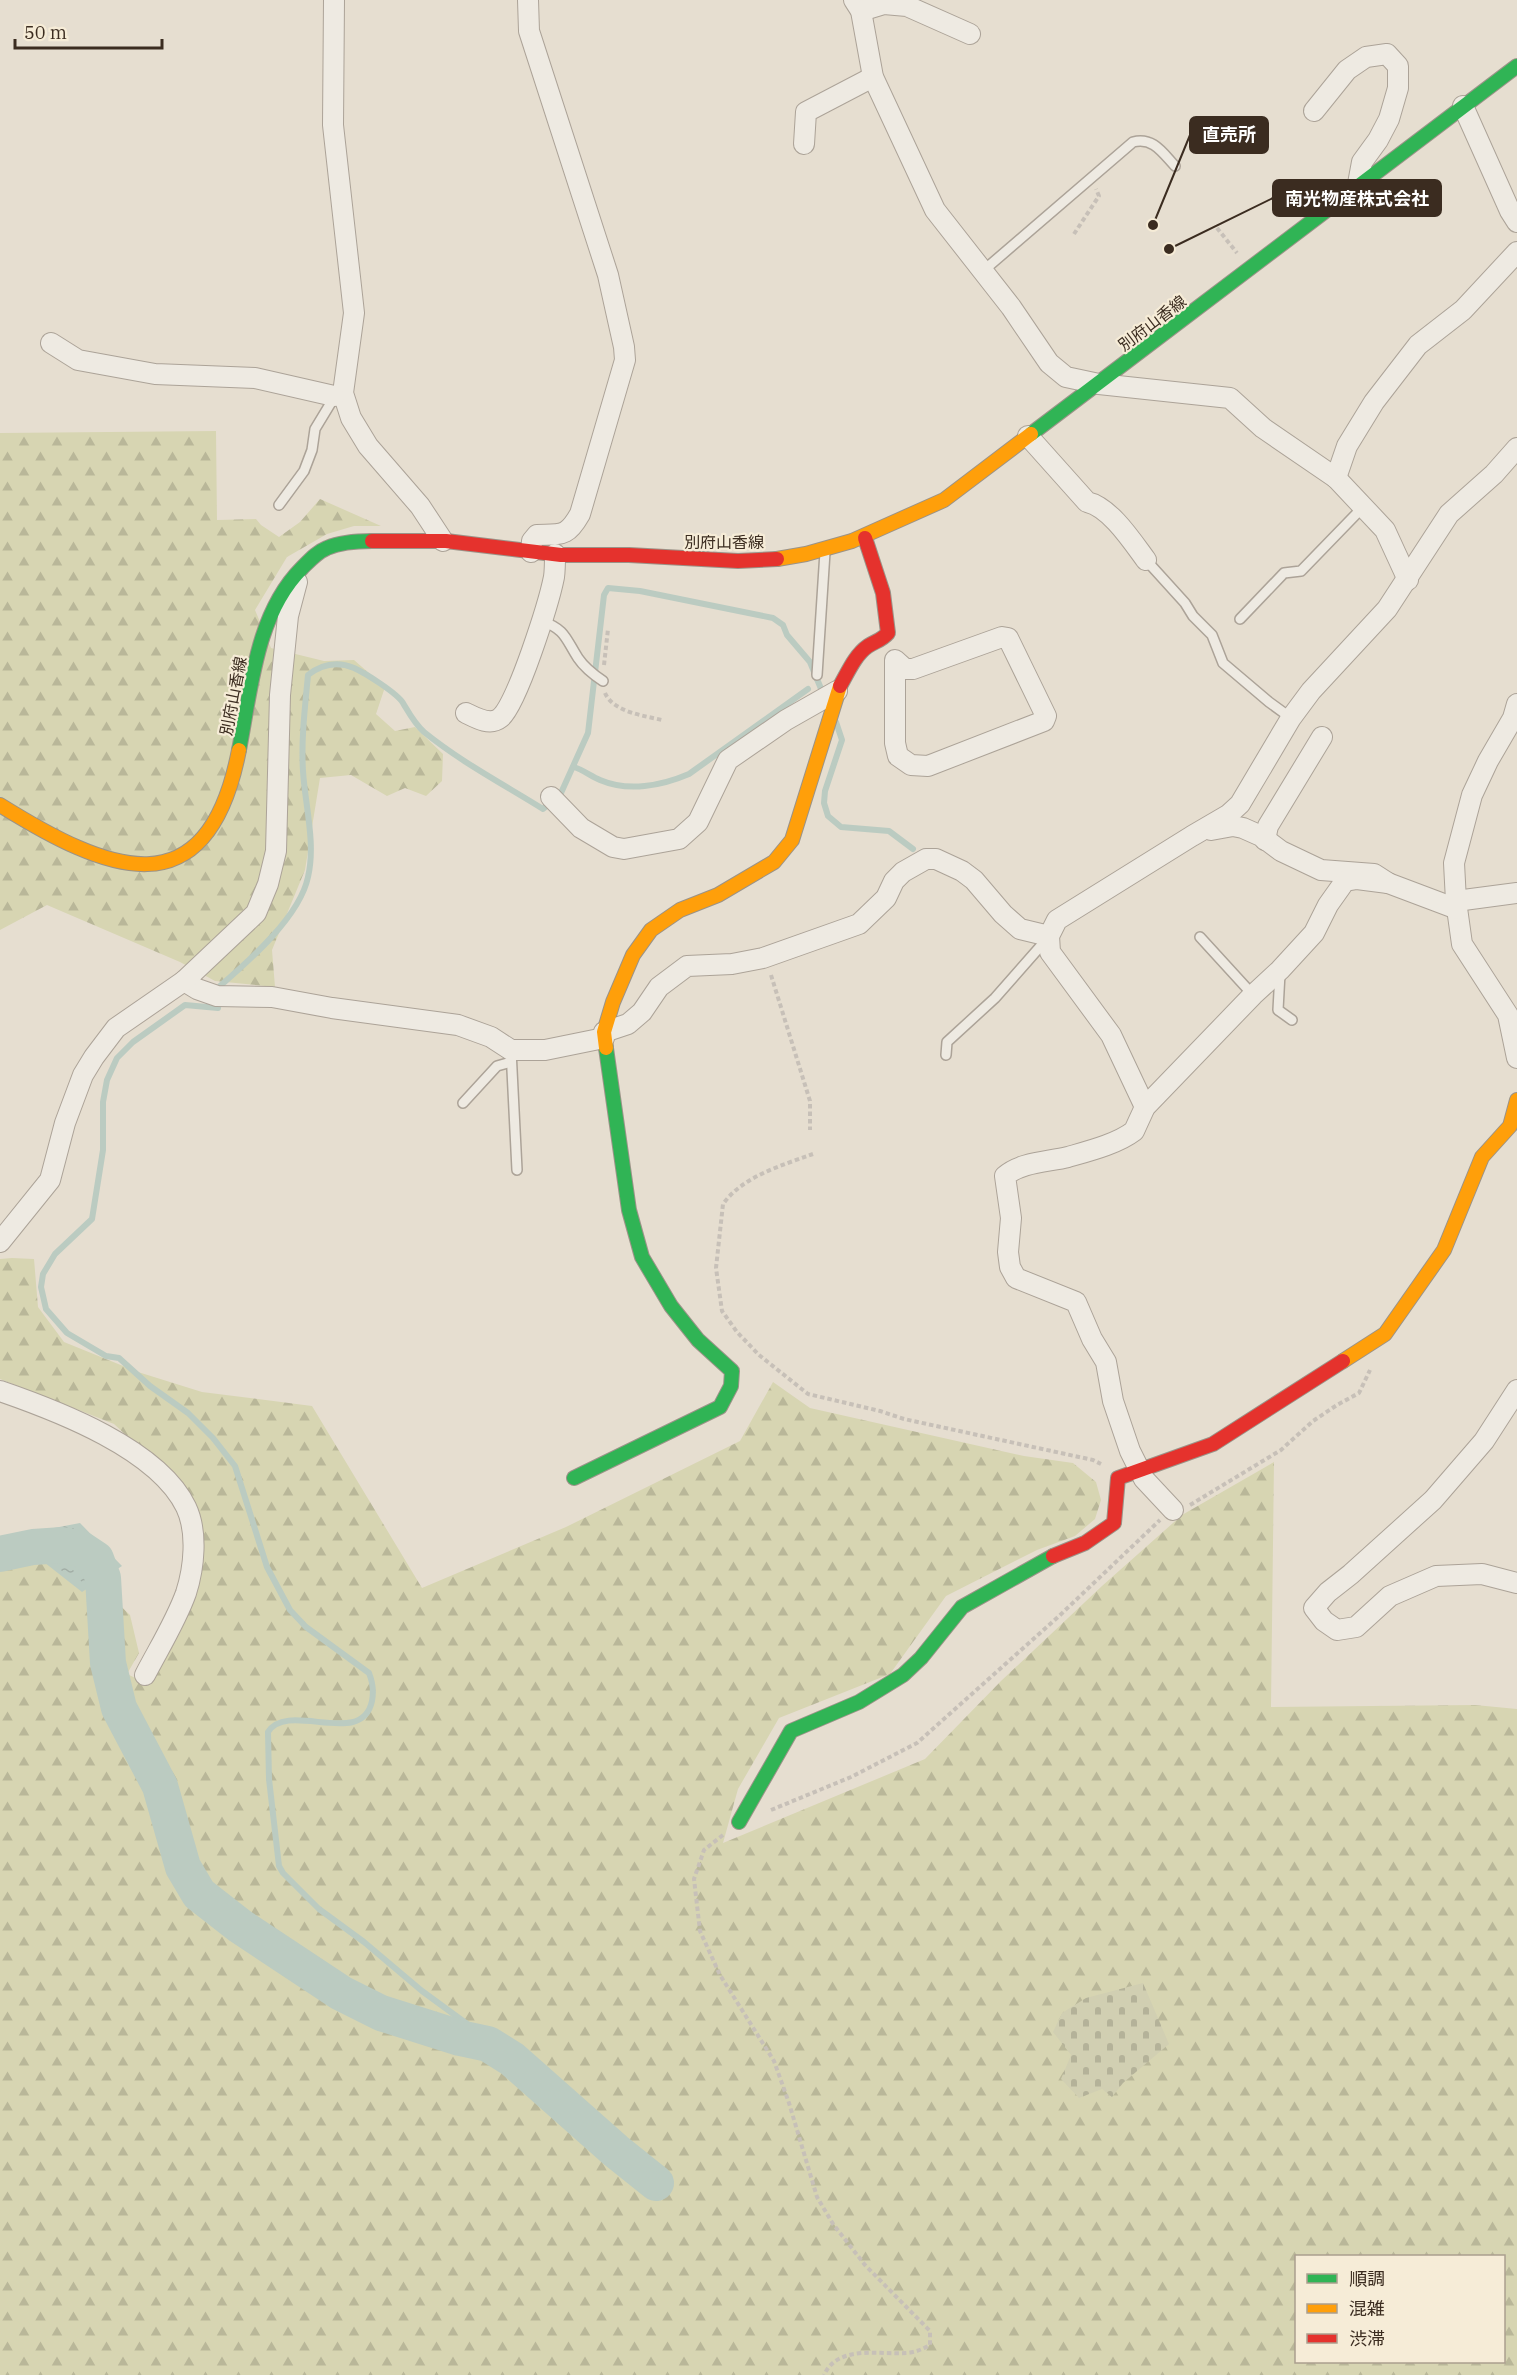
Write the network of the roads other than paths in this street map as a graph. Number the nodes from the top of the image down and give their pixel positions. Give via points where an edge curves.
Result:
1 (334, 0) edge
2 (528, 0) edge
3 (858, 6) edge
4 (970, 34) dead end
5 (1517, 66) edge
6 (873, 77) junction
7 (1463, 106) junction
8 (1314, 111) dead end
9 (804, 144) dead end
10 (1174, 166) dead end
11 (1357, 189) junction
12 (1517, 222) edge
13 (1517, 252) edge
14 (983, 271) junction
15 (51, 343) dead end
16 (1099, 384) junction
17 (339, 394) junction
18 (1028, 436) junction
19 (1517, 448) edge
20 (1336, 478) junction
21 (279, 505) dead end
22 (1363, 507) junction
23 (865, 538) junction
24 (443, 541) junction
25 (825, 550) junction
26 (531, 552) junction
27 (555, 554) junction
28 (1146, 560) joint
29 (301, 568) junction
30 (1408, 580) junction
31 (1240, 619) dead end
32 (542, 621) junction
33 (888, 633) junction
34 (895, 660) junction
35 (817, 675) dead end
36 (603, 681) dead end
37 (837, 691) junction
38 (1517, 704) edge
39 (466, 713) dead end
40 (1291, 718) junction
41 (1322, 736) dead end
42 (551, 797) dead end
43 (0, 805) edge
44 (1205, 830) junction
45 (1265, 840) junction
46 (1388, 883) junction
47 (1517, 892) edge
48 (1456, 905) junction
49 (1049, 936) junction
50 (1200, 937) dead end
51 (1280, 970) junction
52 (184, 981) junction
53 (1253, 995) junction
54 (1292, 1020) dead end
55 (604, 1035) junction
56 (946, 1055) dead end
57 (511, 1056) junction
58 (1517, 1058) edge
59 (1517, 1100) edge
60 (463, 1103) dead end
61 (1145, 1107) junction
62 (1513, 1130) edge
63 (517, 1170) dead end
64 (0, 1242) edge
65 (1517, 1390) edge
66 (0, 1391) edge
67 (1139, 1470) junction
68 (574, 1478) dead end
69 (1173, 1510) road end
70 (1517, 1583) edge
71 (145, 1675) dead end
72 (739, 1822) road end

1 - 17 street via 333,124 354,314
2 - 26 street via 529,30 608,275 625,360 580,514 571,531 537,535
3 - 4 street via 907,6
3 - 6 street
5 - 7 street, 別府山香線
6 - 9 street via 806,112
6 - 14 street via 935,210
7 - 11 street, 別府山香線
7 - 12 street
8 - 11 street via 1347,70 1366,57 1387,54 1398,66 1398,88 1389,119 1362,162
10 - 14 lane via 1155,144 1133,141
11 - 16 street, 別府山香線
13 - 20 street via 1463,310 1418,345 1363,419 1347,446
14 - 16 street via 1049,363 1066,377
15 - 17 street via 78,360 155,374 255,378
16 - 18 street, 別府山香線
16 - 20 street via 1230,398 1263,428
17 - 21 lane via 315,429 304,471
17 - 24 street via 368,446 420,506
18 - 23 street, 別府山香線 via 944,500
18 - 28 street via 1087,502 1099,505
19 - 30 street via 1449,514
20 - 22 street
22 - 30 street via 1385,530
22 - 31 lane via 1301,571 1284,573
23 - 25 street, 別府山香線
23 - 33 street via 883,593
24 - 26 street, 別府山香線
24 - 29 street, 別府山香線 via 340,542 318,553
25 - 27 street, 別府山香線 via 785,558 722,562
25 - 35 lane
26 - 27 street, 別府山香線
27 - 32 street via 554,576
28 - 40 lane via 1212,635 1223,663
29 - 43 street, 別府山香線 via 276,599 254,666 229,794 215,824 186,854 169,861 128,864 46,834
29 - 52 street via 288,616 280,694 276,851 268,884 256,913
30 - 40 street
32 - 36 lane via 557,627 569,639 578,659
32 - 39 street via 509,707 491,722
33 - 34 street
33 - 37 street via 855,660
34 - 34 street via 894,743 898,756 911,765 928,766 1044,721 1046,716 1008,638 913,669 905,669
37 - 42 street via 728,760 698,822 679,839 624,849 613,846 581,828
37 - 55 street via 788,846 774,862 718,895 680,910 651,930 633,955
38 - 48 street via 1472,795 1454,863
40 - 44 street via 1240,804
41 - 45 street via 1268,826
44 - 45 street via 1233,826
44 - 49 street via 1057,920
45 - 46 street via 1321,870 1374,874
46 - 48 street
46 - 51 street via 1345,881 1314,933
47 - 48 street
48 - 58 street via 1462,944 1508,1015
49 - 55 street via 1020,929 962,871 936,859 926,859 903,872 886,898 859,924 763,958 687,966 659,987 642,1012 628,1024
49 - 56 lane via 995,998 947,1042
49 - 61 street via 1050,952 1112,1035
50 - 53 lane
51 - 53 street
51 - 54 lane via 1278,1010
52 - 57 street via 217,996 272,997 458,1025 491,1036
52 - 64 street via 116,1028 94,1057 65,1123 50,1180
53 - 61 street
55 - 57 street
55 - 68 street via 629,1210 642,1257 671,1306 698,1340 732,1371 731,1386 720,1407
57 - 60 lane
57 - 63 lane
59 - 62 street
61 - 67 street via 1130,1134 1068,1157 1016,1169 1007,1173 1004,1181 1011,1218 1010,1267 1016,1278 1076,1302 1106,1362 1120,1422
62 - 67 street via 1482,1157 1444,1250 1385,1334 1213,1444
65 - 70 street via 1484,1441 1433,1500 1314,1608 1337,1630 1356,1627 1390,1596 1436,1575 1482,1574
66 - 71 street via 62,1414 108,1437 161,1474 187,1510 193,1531 193,1559 187,1588
67 - 69 street
67 - 72 street via 1118,1478 1114,1522 1085,1543 1040,1562 962,1607 903,1675 859,1702 791,1731

